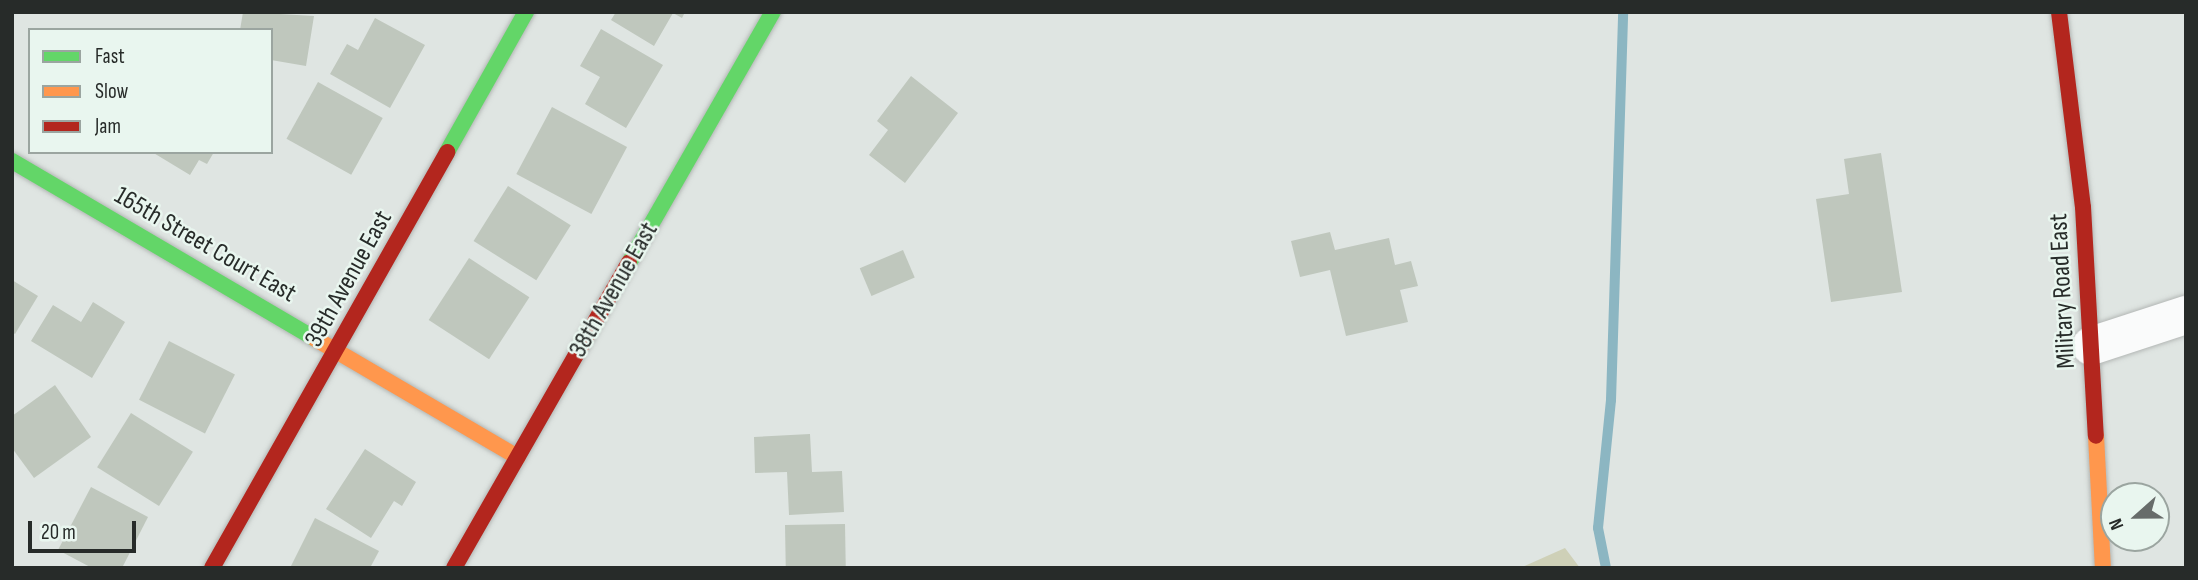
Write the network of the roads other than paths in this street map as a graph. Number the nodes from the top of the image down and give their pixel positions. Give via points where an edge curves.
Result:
1 (526, 12) edge
2 (773, 12) edge
3 (2059, 12) edge
4 (12, 161) edge
5 (2186, 315) edge
6 (2091, 346) junction
7 (337, 351) junction
8 (518, 457) junction
9 (212, 568) edge
10 (454, 568) edge
11 (2103, 568) edge

1 - 7 street, 39th Avenue East
2 - 8 street, 38th Avenue East
3 - 6 street, Military Road East via 2081,195
4 - 7 street, 165th Street Court East
5 - 6 street
6 - 11 street, Military Road East
7 - 8 street, 165th Street Court East
7 - 9 street, 39th Avenue East
8 - 10 street, 38th Avenue East

